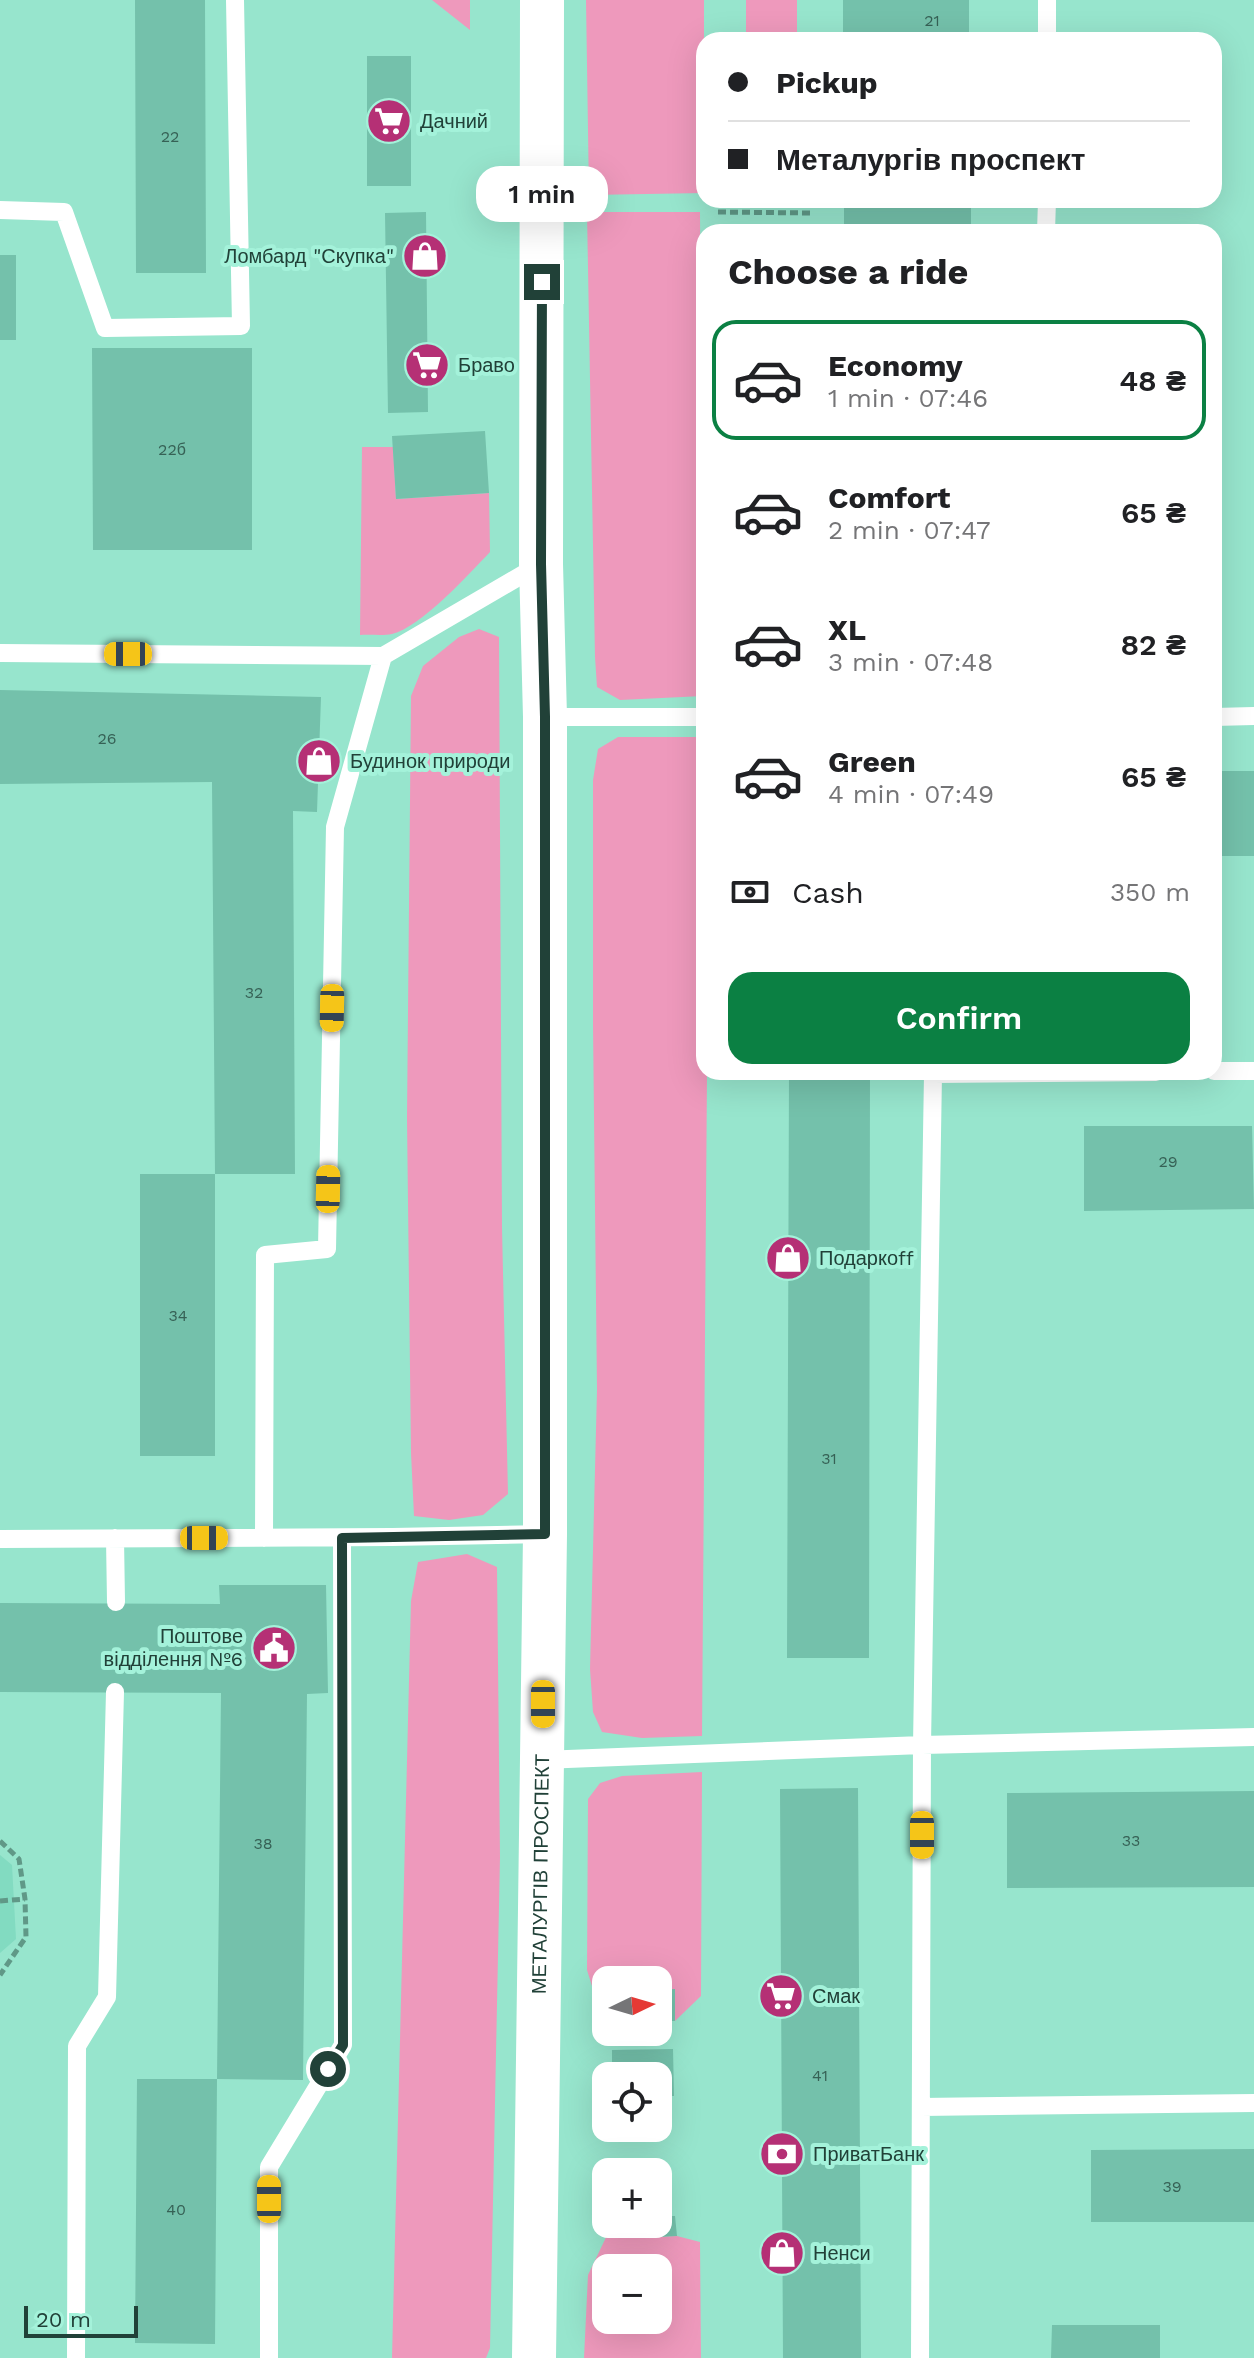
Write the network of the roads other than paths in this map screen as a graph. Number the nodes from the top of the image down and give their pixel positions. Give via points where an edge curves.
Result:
1 (235, 0) edge
2 (542, 0) edge
3 (1047, 0) edge
4 (1047, 32) edge
5 (0, 210) edge
6 (541, 564) junction
7 (0, 653) edge
8 (383, 656) junction
9 (1254, 716) edge
10 (545, 717) junction
11 (696, 717) edge
12 (1222, 717) edge
13 (1222, 1071) edge
14 (1254, 1071) edge
15 (933, 1080) edge
16 (545, 1534) junction
17 (115, 1538) junction
18 (264, 1538) junction
19 (342, 1538) junction
20 (0, 1539) edge
21 (116, 1602) dead end
22 (115, 1692) dead end
23 (1254, 1737) edge
24 (922, 1745) junction
25 (542, 1760) junction
26 (1254, 2103) edge
27 (921, 2107) junction
28 (76, 2358) edge
29 (269, 2358) edge
30 (534, 2358) edge
31 (920, 2358) edge

1 - 5 lane via 241,326 105,328 64,212
2 - 6 street, МЕТАЛУРГІВ ПРОСПЕКТ
3 - 4 lane
6 - 8 lane
6 - 10 street, МЕТАЛУРГІВ ПРОСПЕКТ
7 - 8 lane
8 - 18 lane via 335,827 327,1249 265,1255
9 - 12 lane
10 - 11 lane
10 - 16 street, МЕТАЛУРГІВ ПРОСПЕКТ
13 - 14 lane
15 - 24 lane
16 - 19 lane
16 - 25 street, МЕТАЛУРГІВ ПРОСПЕКТ
17 - 18 lane
17 - 20 lane
17 - 21 lane
18 - 19 lane
19 - 29 lane via 343,2045 269,2167
22 - 28 lane via 107,1997 77,2046
23 - 24 lane
24 - 25 lane
24 - 27 lane
25 - 30 street, МЕТАЛУРГІВ ПРОСПЕКТ
26 - 27 lane
27 - 31 lane

